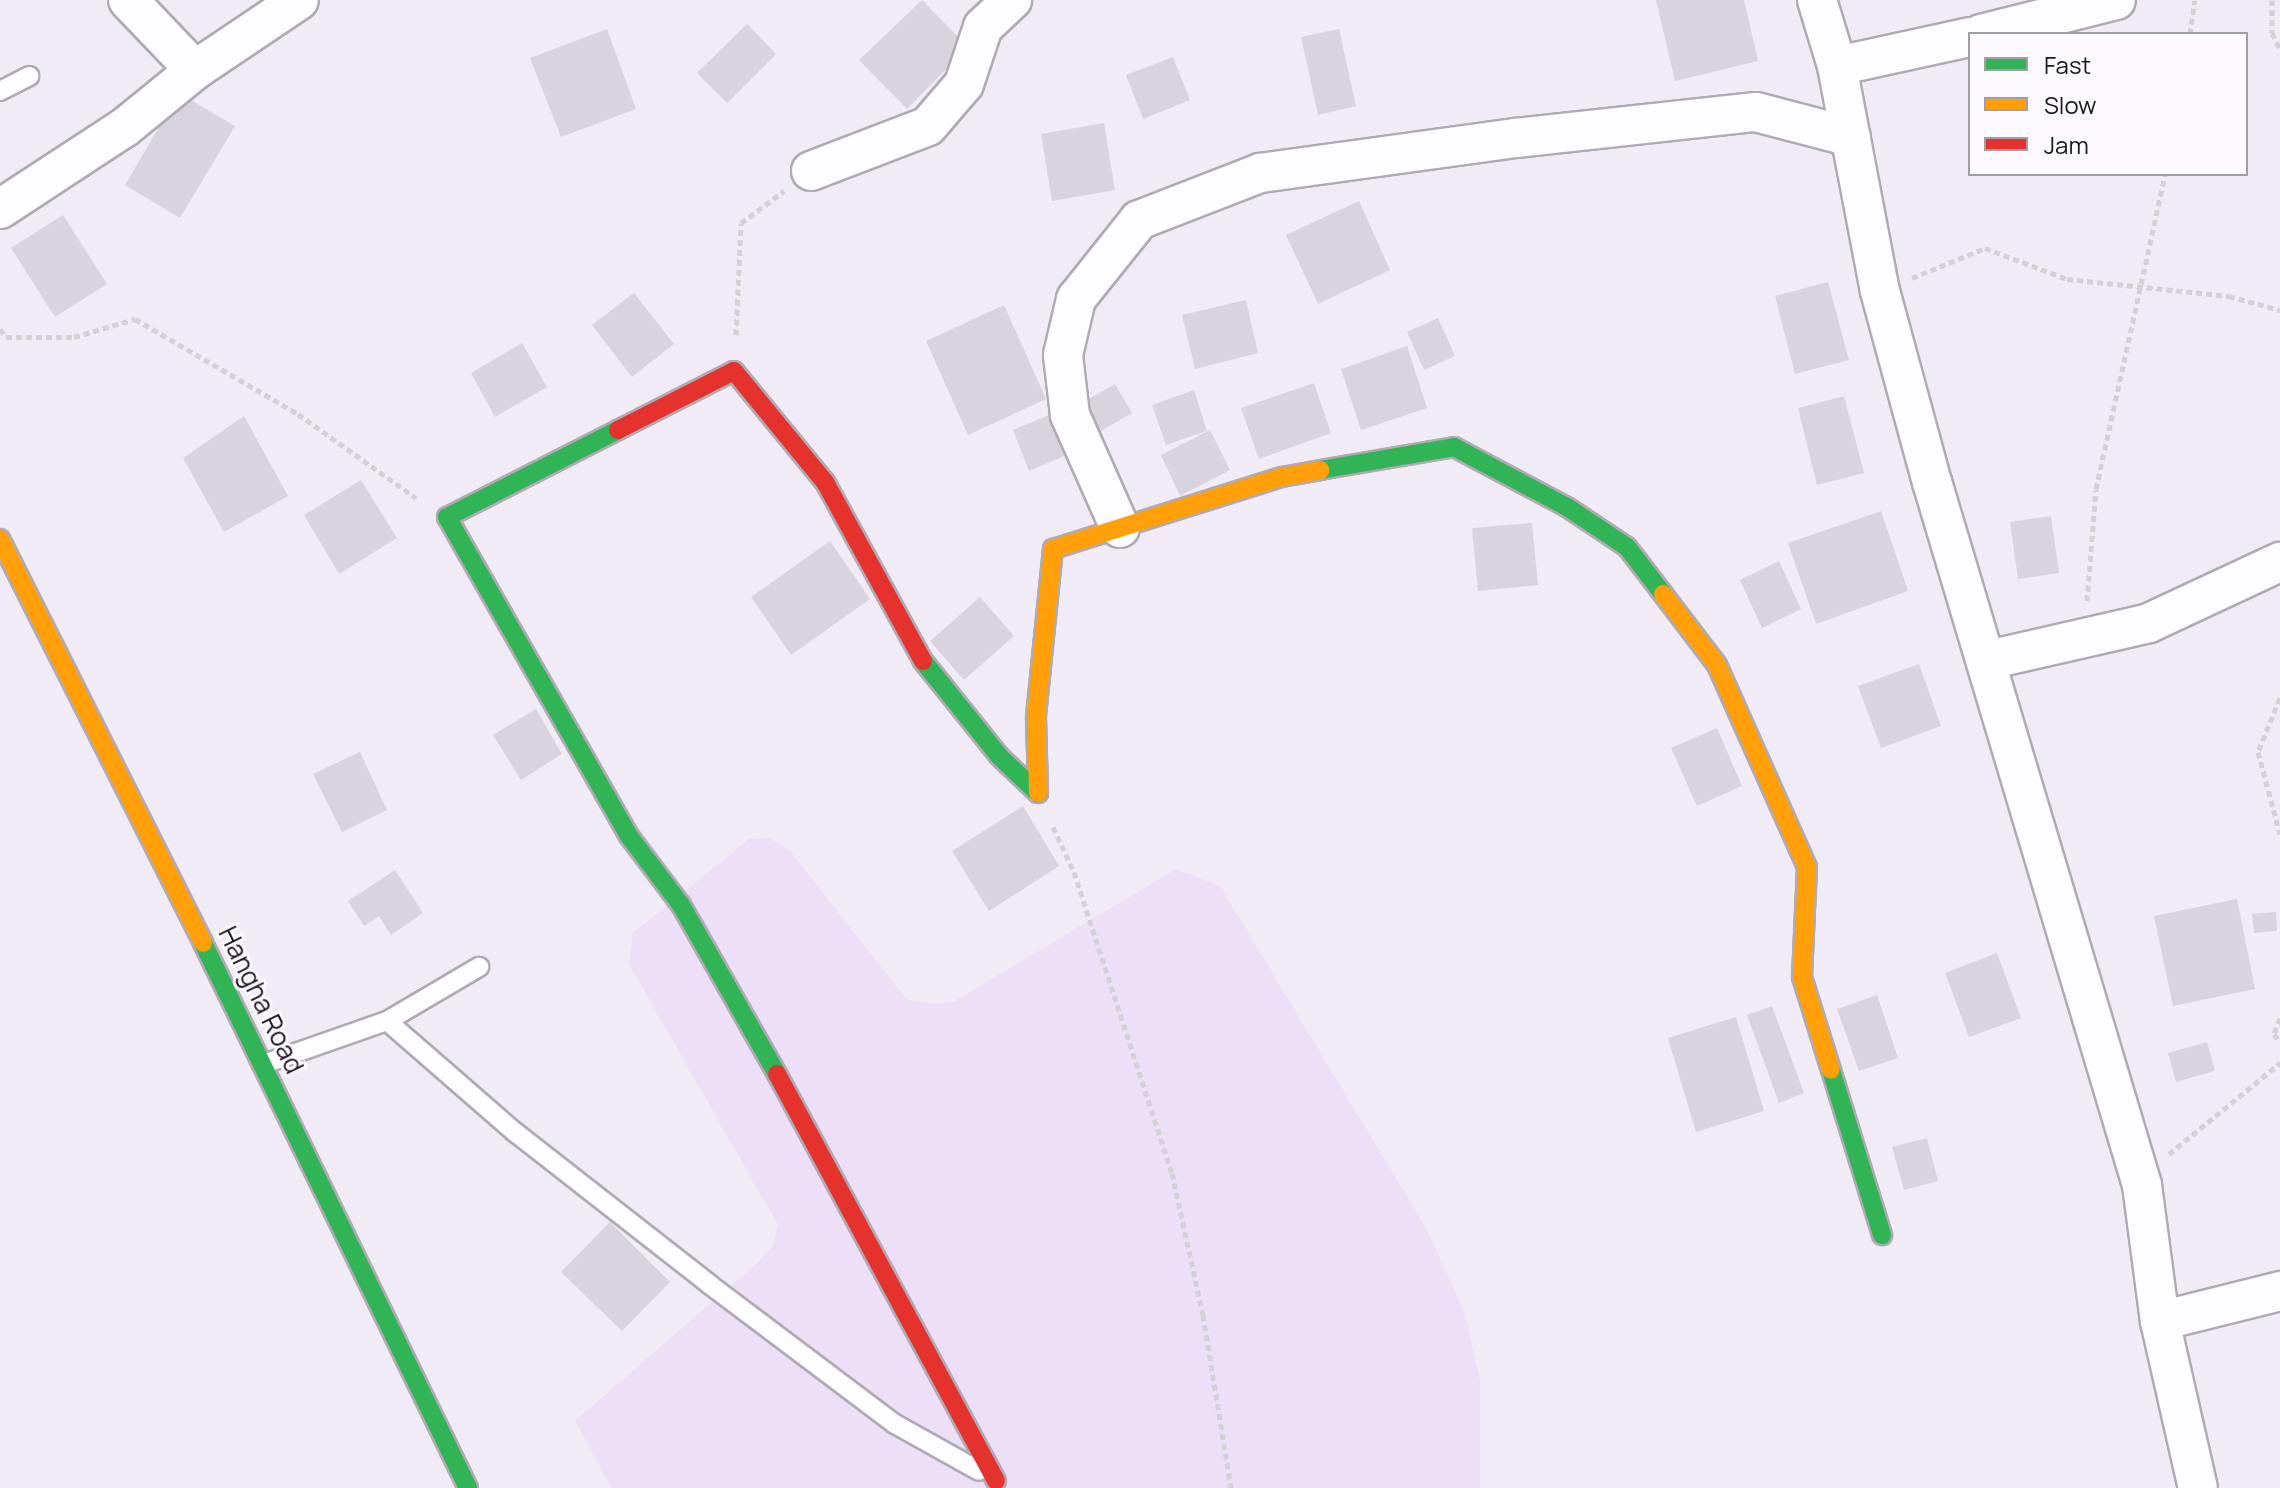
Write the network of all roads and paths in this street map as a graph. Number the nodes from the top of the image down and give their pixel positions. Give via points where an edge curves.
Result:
1 (128, 0) edge
2 (299, 0) edge
3 (1012, 0) edge
4 (1817, 0) edge
5 (2116, 0) edge
6 (2195, 0) edge
7 (2272, 0) edge
8 (1989, 32) edge
9 (2190, 32) edge
10 (1968, 37) edge
11 (2280, 49) edge
12 (1837, 66) junction
13 (195, 70) junction
14 (29, 76) dead end
15 (0, 91) edge
16 (1851, 137) junction
17 (811, 171) joint
18 (2165, 176) edge
19 (0, 209) edge
20 (2138, 287) junction
21 (1880, 291) junction
22 (2280, 310) edge
23 (0, 329) edge
24 (734, 371) junction
25 (447, 517) junction
26 (1120, 528) junction
27 (0, 539) edge
28 (2280, 562) edge
29 (2083, 638) junction
30 (1988, 660) junction
31 (2280, 698) edge
32 (1038, 793) junction
33 (2280, 834) edge
34 (479, 967) dead end
35 (2280, 1018) edge
36 (387, 1021) junction
37 (2280, 1042) edge
38 (2280, 1063) edge
39 (264, 1064) junction
40 (2142, 1185) junction
41 (1882, 1235) dead end
42 (2280, 1291) edge
43 (2160, 1321) junction
44 (1000, 1484) edge
45 (468, 1488) edge
46 (1231, 1488) edge
47 (2198, 1488) edge

1 - 13 street
2 - 13 street
3 - 17 street via 983,27 964,84 928,126
4 - 12 street
5 - 8 street
6 - 9 path
7 - 11 path via 2272,33
10 - 12 street
12 - 16 street
13 - 19 street via 124,128
14 - 15 lane
16 - 21 street
16 - 26 street via 1756,112 1516,138 1260,173 1139,220 1076,299 1063,355 1070,415
17 - 24 path via 741,223
18 - 20 path
20 - 21 path via 2067,279 1985,248
20 - 22 path via 2229,296
20 - 29 path via 2096,489
21 - 30 street
23 - 25 path via 6,337 74,337 135,319 298,414
24 - 25 main road
24 - 32 main road via 825,482 919,655 999,756
25 - 44 main road via 629,836 681,905
26 - 32 main road via 1053,549 1036,716
26 - 41 main road via 1282,477 1454,447 1567,507 1627,547 1717,665 1807,867 1802,977
27 - 39 main road, Hangha Road
28 - 29 street via 2149,623
29 - 30 street
30 - 40 street
31 - 33 path via 2258,752
32 - 46 path via 1074,872 1172,1173 1203,1315
34 - 36 lane
35 - 37 path via 2274,1034
36 - 39 lane
36 - 44 lane via 516,1133 721,1293 895,1424
38 - 40 path via 2182,1140
39 - 45 main road, Hangha Road
40 - 43 street
42 - 43 street
43 - 47 street

